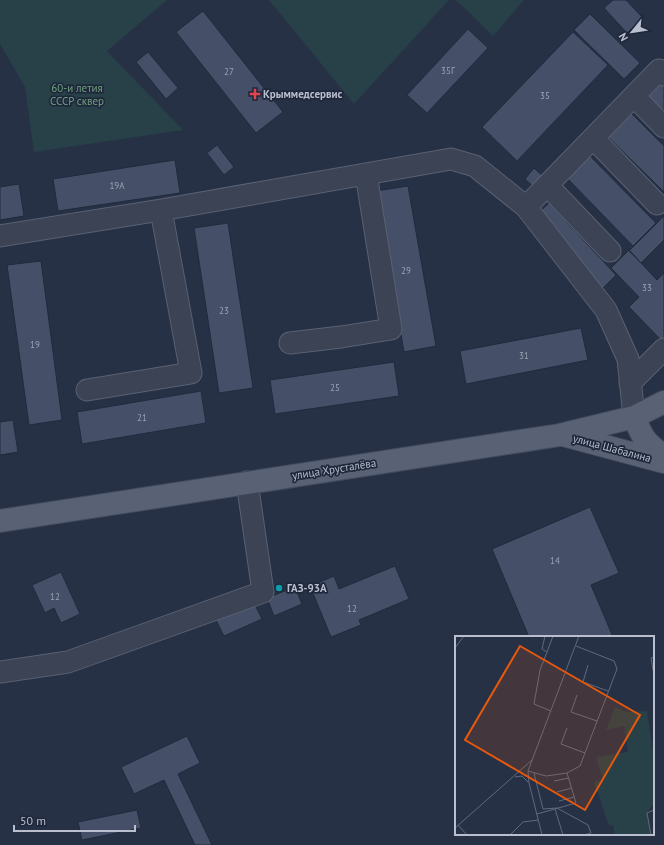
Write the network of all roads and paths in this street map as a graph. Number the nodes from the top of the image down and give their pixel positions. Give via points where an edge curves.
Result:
1 (664, 75) edge
2 (634, 96) junction
3 (664, 127) edge
4 (593, 138) junction
5 (366, 174) junction
6 (547, 185) junction
7 (657, 204) dead end
8 (526, 207) junction
9 (161, 210) junction
10 (0, 236) edge
11 (610, 251) dead end
12 (290, 343) dead end
13 (664, 349) edge
14 (630, 383) junction
15 (87, 390) dead end
16 (664, 402) edge
17 (634, 417) junction
18 (560, 434) junction
19 (664, 456) edge
20 (664, 462) edge
21 (247, 482) junction
22 (0, 521) edge
23 (0, 672) edge

1 - 2 street via 659,70
2 - 3 street
2 - 4 street
4 - 6 street
4 - 7 street
5 - 8 street via 451,160 475,166
5 - 9 street
5 - 12 street via 391,329
6 - 8 street
6 - 11 street
8 - 14 street via 606,310 628,359
9 - 10 street
9 - 15 street via 191,373
13 - 14 street
14 - 17 street
16 - 17 main road, улица Хрусталёва
17 - 18 main road, улица Хрусталёва
17 - 19 main road, улица Шабалина via 643,437
18 - 20 main road, улица Шабалина
18 - 21 main road, улица Хрусталёва
21 - 22 main road, улица Хрусталёва
21 - 23 street via 263,592 68,662

